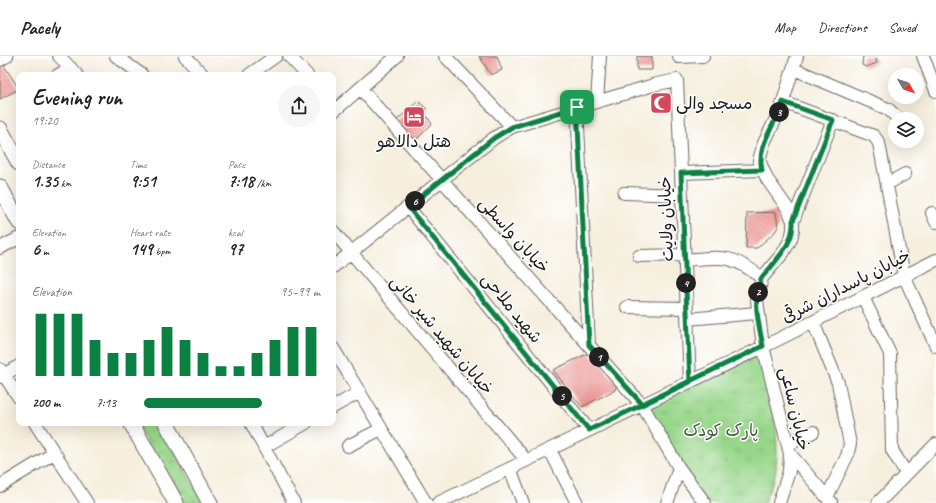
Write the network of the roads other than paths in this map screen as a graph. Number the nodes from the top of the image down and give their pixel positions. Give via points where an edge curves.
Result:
1 (7, 56) edge
2 (59, 56) edge
3 (116, 56) edge
4 (185, 56) edge
5 (276, 56) edge
6 (290, 56) edge
7 (397, 56) edge
8 (445, 56) edge
9 (600, 56) edge
10 (703, 56) edge
11 (797, 56) edge
12 (923, 56) edge
13 (679, 58) dead end
14 (0, 60) edge
15 (794, 69) junction
16 (74, 71) edge
17 (138, 72) edge
18 (200, 72) edge
19 (253, 72) edge
20 (303, 72) edge
21 (360, 88) junction
22 (936, 91) edge
23 (597, 101) junction
24 (783, 102) junction
25 (336, 107) edge
26 (577, 107) junction
27 (891, 112) edge
28 (833, 120) junction
29 (512, 127) junction
30 (0, 129) edge
31 (16, 158) edge
32 (762, 170) junction
33 (681, 173) junction
34 (905, 174) dead end
35 (442, 180) junction
36 (887, 184) junction
37 (0, 187) edge
38 (624, 193) dead end
39 (682, 195) junction
40 (408, 207) junction
41 (16, 216) edge
42 (793, 221) junction
43 (336, 234) edge
44 (16, 240) edge
45 (0, 248) edge
46 (351, 252) junction
47 (639, 256) dead end
48 (684, 257) junction
49 (936, 260) edge
50 (336, 264) edge
51 (904, 276) junction
52 (762, 278) junction
53 (863, 297) junction
54 (627, 307) dead end
55 (687, 313) junction
56 (757, 313) junction
57 (813, 322) junction
58 (589, 345) junction
59 (763, 346) junction
60 (936, 346) edge
61 (336, 353) edge
62 (16, 367) edge
63 (1, 374) edge
64 (690, 382) junction
65 (360, 392) junction
66 (16, 394) edge
67 (642, 404) junction
68 (336, 406) edge
69 (37, 426) edge
70 (134, 426) edge
71 (168, 426) edge
72 (253, 426) edge
73 (301, 426) edge
74 (382, 429) junction
75 (589, 430) junction
76 (813, 432) dead end
77 (936, 444) edge
78 (348, 446) dead end
79 (264, 447) junction
80 (789, 449) junction
81 (550, 450) junction
82 (54, 453) junction
83 (526, 460) junction
84 (510, 468) junction
85 (679, 468) junction
86 (906, 473) junction
87 (0, 486) edge
88 (829, 500) edge
89 (85, 502) edge
90 (176, 503) edge
91 (210, 503) edge
92 (294, 503) edge
93 (426, 503) edge
94 (438, 503) edge
95 (523, 503) edge
96 (576, 503) edge
97 (667, 503) edge
98 (705, 503) edge
99 (779, 503) edge
100 (878, 503) edge

1 - 14 street
2 - 16 street
3 - 17 street
4 - 18 street
5 - 19 street
6 - 20 street
7 - 21 street
8 - 29 street
9 - 23 street
10 - 13 street
11 - 15 street
12 - 22 street
15 - 24 street
15 - 27 street
21 - 25 street
21 - 35 street, خیابان واسطی
23 - 26 street
23 - 33 street, خیابان ولایت via 677,80
24 - 28 street
24 - 32 street via 764,143 759,160
26 - 29 street
26 - 58 street
28 - 36 street via 874,136 879,143
28 - 42 street
29 - 35 street via 494,138
30 - 31 main road
32 - 33 street
32 - 42 street
33 - 39 street, خیابان ولایت
34 - 36 street
35 - 40 street
35 - 58 street, خیابان واسطی
36 - 51 street
37 - 41 main road
38 - 39 street
39 - 48 street, خیابان ولایت
40 - 46 street
40 - 75 street, شهید ملاحی
42 - 52 street via 793,230 783,253
43 - 46 street, خیابان شهید شیر خانی
44 - 45 street
46 - 50 street
46 - 83 street, خیابان شهید شیر خانی
47 - 48 street
48 - 52 street via 725,257 749,268
48 - 55 street, خیابان ولایت
49 - 51 street, خیابان پاسداران شرقی
51 - 53 street, خیابان پاسداران شرقی
51 - 60 street
52 - 56 street, خیابان ساعی via 758,289
53 - 57 street, خیابان پاسداران شرقی
53 - 86 street via 890,354 892,450
54 - 55 street
55 - 56 street
55 - 64 street, خیابان ولایت
56 - 59 street, خیابان ساعی
57 - 59 street, خیابان پاسداران شرقی
57 - 88 street via 838,383 850,444 848,456
58 - 67 street, خیابان واسطی
59 - 64 street, خیابان پاسداران شرقی
59 - 80 street, خیابان ساعی
61 - 65 street
62 - 63 street
63 - 66 street
64 - 67 street, خیابان پاسداران شرقی
65 - 68 street
65 - 74 street
67 - 75 street, خیابان پاسداران شرقی
67 - 85 street, خیابان واسطی
69 - 82 street
70 - 90 main road
71 - 91 main road
72 - 79 street
73 - 79 street
74 - 78 street
74 - 93 street
75 - 81 street, خیابان پاسداران شرقی
76 - 80 street
77 - 86 street
79 - 92 street
80 - 88 street
80 - 99 street, خیابان ساعی via 789,471
81 - 83 street, خیابان پاسداران شرقی
81 - 96 street
82 - 87 street
82 - 89 street
83 - 84 street, خیابان پاسداران شرقی
84 - 94 street, خیابان پاسداران شرقی
84 - 95 street
85 - 97 street
85 - 98 street, خیابان واسطی
86 - 100 street

